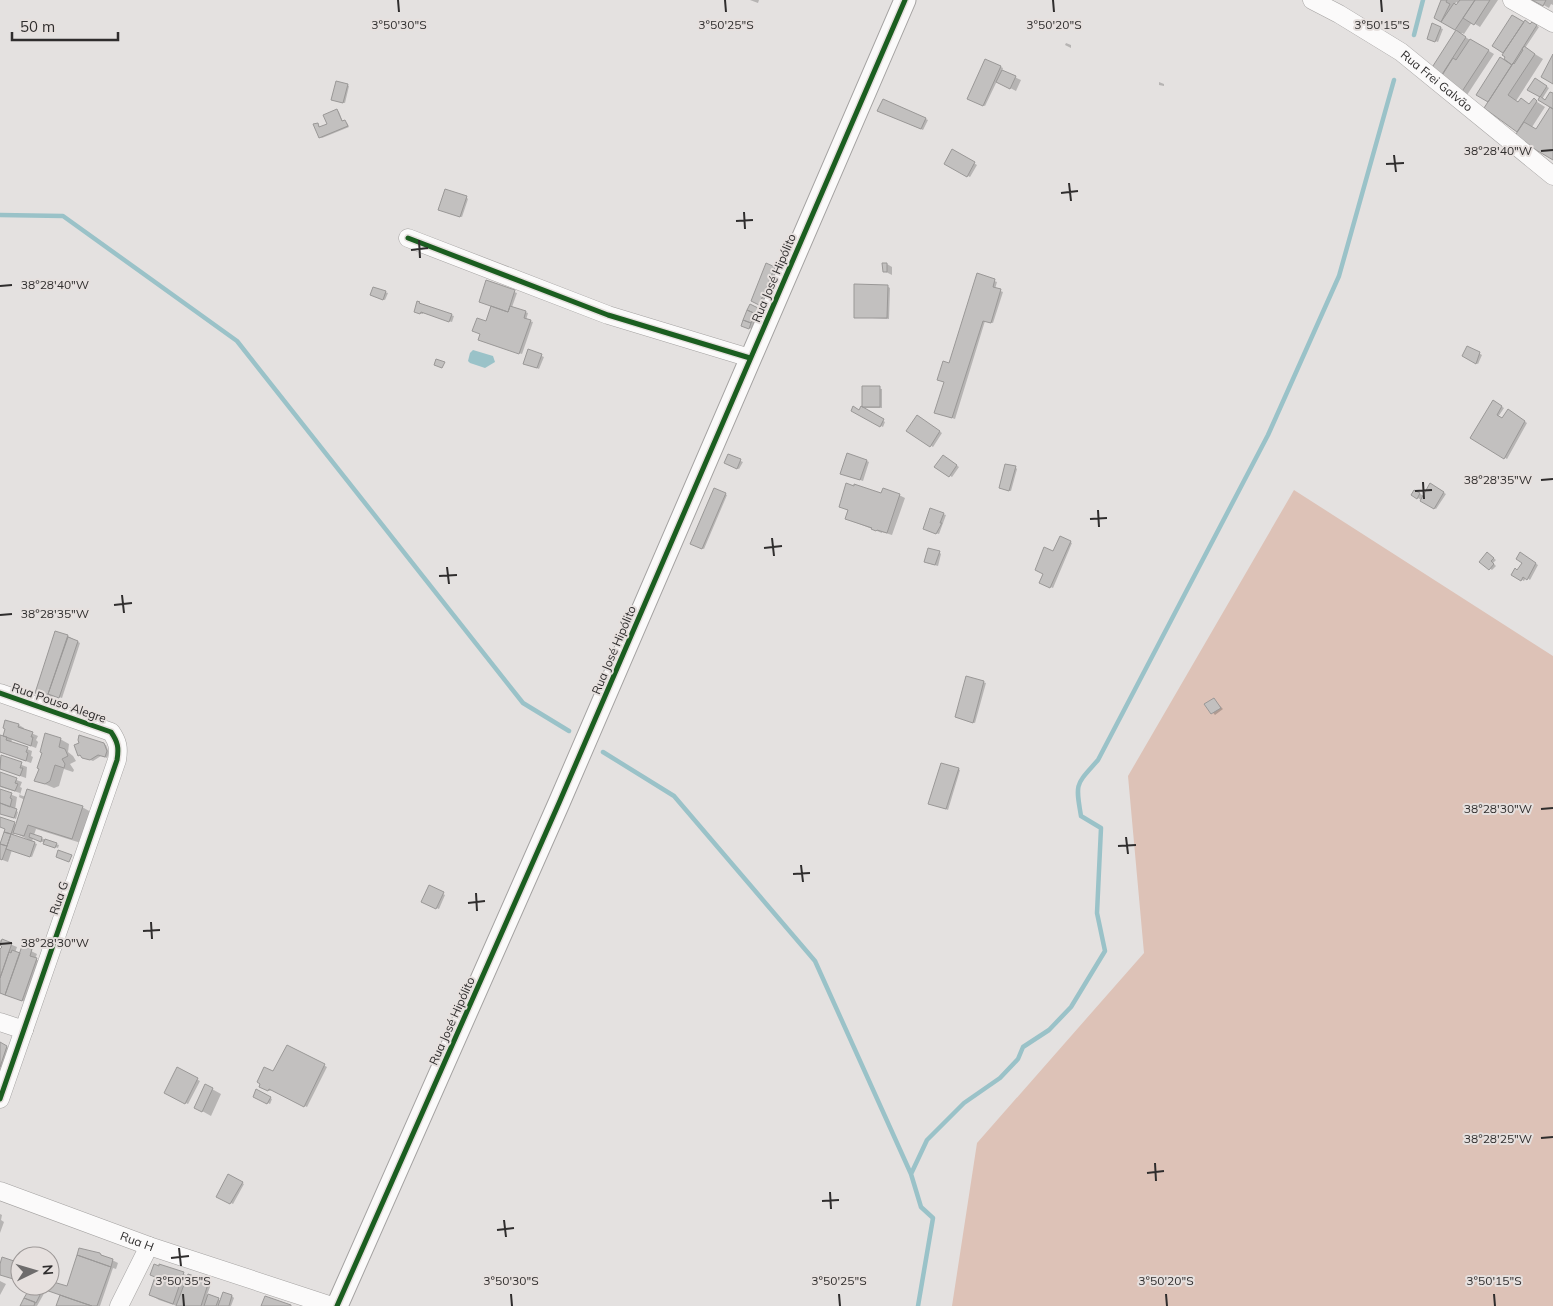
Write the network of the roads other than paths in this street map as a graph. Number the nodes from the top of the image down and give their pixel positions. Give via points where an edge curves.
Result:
1 (905, 0) edge
2 (1312, 0) edge
3 (1512, 0) edge
4 (1553, 23) edge
5 (1553, 176) edge
6 (408, 238) dead end
7 (750, 358) junction
8 (0, 693) edge
9 (117, 760) joint
10 (0, 1022) edge
11 (24, 1030) junction
12 (0, 1099) edge
13 (0, 1191) edge
14 (149, 1246) junction
15 (119, 1306) edge
16 (332, 1306) edge
17 (337, 1306) edge

1 - 7 street, Rua José Hipólito
2 - 5 street, Rua Frei Galvão via 1401,52
3 - 4 street
6 - 7 street via 608,315
7 - 17 street, Rua José Hipólito via 559,803
8 - 9 street, Rua Pouso Alegre via 111,732 118,743
9 - 11 street, Rua G
10 - 11 street
11 - 12 street, Rua G
13 - 14 street, Rua H
14 - 15 street
14 - 16 street, Rua H

